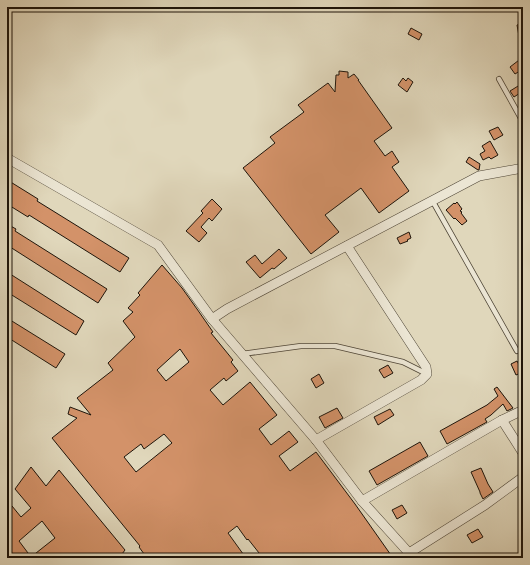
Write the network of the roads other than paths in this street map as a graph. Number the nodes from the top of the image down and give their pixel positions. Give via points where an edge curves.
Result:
1 (499, 79) dead end
2 (523, 122) edge
3 (7, 158) edge
4 (523, 168) edge
5 (432, 200) junction
6 (347, 246) junction
7 (212, 319) junction
8 (517, 351) dead end
9 (242, 354) junction
10 (426, 374) junction
11 (523, 410) edge
12 (502, 420) junction
13 (316, 440) junction
14 (523, 453) edge
15 (523, 477) edge
16 (362, 501) junction
17 (413, 556) edge

1 - 2 lane
3 - 7 street via 158,245
4 - 5 street via 479,176
5 - 6 street
5 - 8 lane
6 - 7 street
6 - 10 street via 426,367
7 - 9 street
9 - 10 lane via 301,346 336,346 402,362
9 - 13 street
10 - 13 street via 421,380
11 - 12 street
12 - 14 street
12 - 16 street
13 - 16 street
15 - 17 street
16 - 17 street

